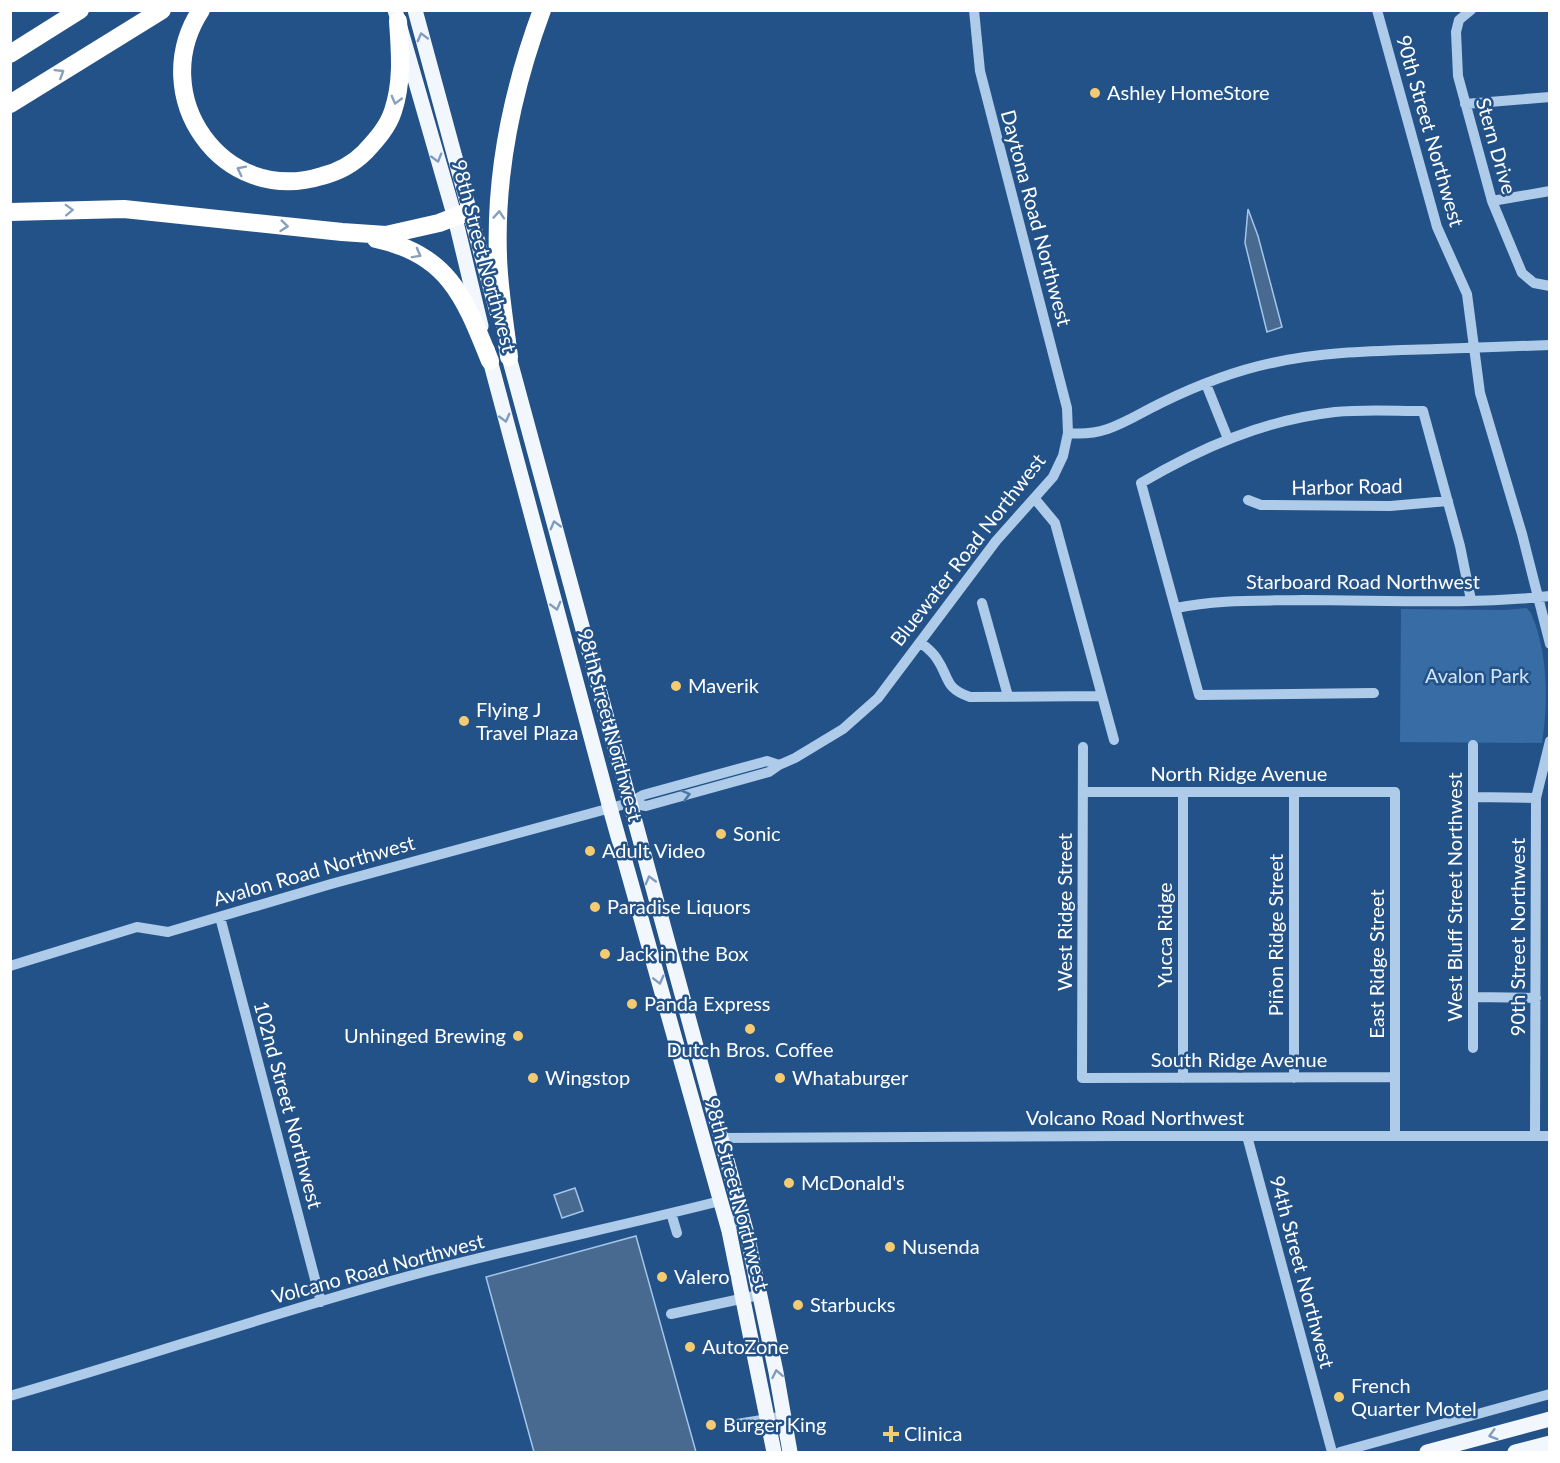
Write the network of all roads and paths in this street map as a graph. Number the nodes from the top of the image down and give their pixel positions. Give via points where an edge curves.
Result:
1 (80, 10) edge
2 (162, 10) edge
3 (201, 10) edge
4 (415, 10) edge
5 (542, 10) edge
6 (974, 10) edge
7 (1377, 10) edge
8 (1468, 12) edge
9 (397, 16) edge
10 (10, 54) edge
11 (1550, 98) edge
12 (10, 104) edge
13 (1465, 104) junction
14 (1550, 191) edge
15 (1492, 201) junction
16 (10, 212) edge
17 (462, 215) junction
18 (342, 232) junction
19 (1550, 286) edge
20 (1550, 345) edge
21 (1474, 348) junction
22 (509, 357) junction
23 (490, 361) junction
24 (1206, 384) junction
25 (1068, 433) junction
26 (1228, 439) junction
27 (1035, 499) junction
28 (1248, 500) dead end
29 (1448, 501) junction
30 (1544, 596) edge
31 (1471, 600) junction
32 (982, 603) dead end
33 (1176, 608) junction
34 (920, 642) junction
35 (1550, 644) edge
36 (1374, 693) dead end
37 (1008, 696) junction
38 (1102, 696) junction
39 (1114, 740) dead end
40 (1550, 741) edge
41 (1473, 745) dead end
42 (1083, 747) dead end
43 (1542, 791) edge
44 (1083, 792) junction
45 (1182, 792) junction
46 (1294, 792) junction
47 (1395, 792) joint
48 (1474, 797) junction
49 (629, 803) junction
50 (610, 808) junction
51 (220, 916) junction
52 (10, 966) edge
53 (1474, 997) junction
54 (1536, 998) junction
55 (1473, 1048) dead end
56 (1395, 1077) junction
57 (1082, 1078) joint
58 (1183, 1078) junction
59 (1294, 1078) junction
60 (686, 1082) junction
61 (1247, 1136) junction
62 (1395, 1136) junction
63 (1534, 1136) junction
64 (1550, 1136) edge
65 (721, 1138) junction
66 (711, 1167) junction
67 (720, 1201) junction
68 (671, 1213) junction
69 (739, 1226) junction
70 (677, 1233) dead end
71 (759, 1295) junction
72 (743, 1299) junction
73 (321, 1302) junction
74 (671, 1314) dead end
75 (1550, 1394) edge
76 (10, 1396) edge
77 (785, 1416) junction
78 (768, 1418) junction
79 (1550, 1419) edge
80 (737, 1424) dead end
81 (1550, 1443) edge
82 (1464, 1448) edge
83 (774, 1452) edge
84 (790, 1452) edge
85 (1332, 1452) edge
86 (1340, 1452) edge
87 (1427, 1452) edge
88 (1515, 1452) edge

1 - 10 highway
12 -> 2 highway
9 -> 3 highway via 399,91 381,134 361,156 344,167 315,178 286,181 238,169 210,147 196,127 187,106 181,71 188,36
17 -> 4 main road, 98th Street Northwest
22 -> 5 highway via 498,258 500,195 511,118
6 - 25 street, Daytona Road Northwest via 980,71 1067,408
7 - 21 street, 90th Street Northwest via 1437,228 1467,294
8 - 13 street, Stern Drive via 1459,20 1456,32 1458,76
9 -> 17 main road, 98th Street Northwest
11 - 13 street
13 - 15 street, Stern Drive
14 - 15 street
15 - 19 street, Stern Drive via 1522,273 1534,283
16 -> 18 highway via 124,209
17 - 18 highway via 386,235
17 - 22 main road, 98th Street Northwest
17 - 23 main road, 98th Street Northwest
18 -> 23 highway via 410,250 446,275 466,304
20 - 21 street
21 - 24 street via 1320,355 1247,369
21 - 30 street, 90th Street Northwest via 1480,393
49 -> 22 main road, 98th Street Northwest
23 -> 50 main road, 98th Street Northwest
24 - 25 street via 1114,428
24 - 26 street
25 - 27 street, Bluewater Road Northwest via 1053,477
26 - 29 street via 1299,418 1337,412 1423,411
26 - 33 street via 1182,459 1142,483
27 - 34 street, Bluewater Road Northwest via 996,541
27 - 38 street via 1055,523
28 - 29 street, Harbor Road via 1261,505 1390,506
29 - 31 street
30 - 31 street, Starboard Road Northwest
30 - 35 street, 90th Street Northwest
31 - 33 street, Starboard Road Northwest via 1249,600
32 - 37 street
33 - 36 street via 1199,695
34 - 37 street via 935,656 958,693 970,697
34 - 49 street, Bluewater Road Northwest via 878,698 843,729 795,758 769,772 646,806
37 - 38 street
38 - 39 street
40 - 43 street, 90th Street Northwest
41 - 48 street, West Bluff Street Northwest
42 - 44 street, West Ridge Street
43 - 48 street
43 - 54 street, 90th Street Northwest
44 - 45 street, North Ridge Avenue
44 - 57 street, West Ridge Street
45 - 46 street, North Ridge Avenue
45 - 58 street, Yucca Ridge
46 - 47 street, North Ridge Avenue
46 - 59 street, Piñon Ridge Street
47 - 56 street, East Ridge Street
48 - 53 street, West Bluff Street Northwest
49 - 50 street, Avalon Road Northwest
65 -> 49 main road, 98th Street Northwest
50 - 51 street, Avalon Road Northwest
50 -> 60 main road, 98th Street Northwest
51 - 52 street, Avalon Road Northwest via 168,932 137,927
51 - 73 street, 102nd Street Northwest
53 - 54 street
53 - 55 street, West Bluff Street Northwest
54 - 63 street, 90th Street Northwest
56 - 59 street, South Ridge Avenue
56 - 62 street, East Ridge Street
57 - 58 street, South Ridge Avenue
58 - 59 street, South Ridge Avenue
60 - 65 main road via 697,1094 711,1138
60 - 66 main road, 98th Street Northwest
61 - 62 street, Volcano Road Northwest
61 - 65 street, Volcano Road Northwest
61 - 85 street, 94th Street Northwest
62 - 63 street, Volcano Road Northwest
63 - 64 street, Volcano Road Northwest
65 - 69 main road, 98th Street Northwest
66 - 67 main road, 98th Street Northwest
66 - 69 main road via 723,1183
67 - 68 street, Volcano Road Northwest
67 - 69 street
67 - 72 main road, 98th Street Northwest
68 - 70 street
68 - 73 street, Volcano Road Northwest via 424,1272
69 - 71 main road, 98th Street Northwest
71 - 72 street
77 -> 71 main road, 98th Street Northwest
72 - 74 street
72 - 78 main road, 98th Street Northwest
73 - 76 street, Volcano Road Northwest
75 - 86 street
77 - 78 street
77 - 84 main road, 98th Street Northwest
78 - 80 street
78 - 83 main road, 98th Street Northwest
79 -> 82 main road
81 - 88 main road
82 - 87 main road

